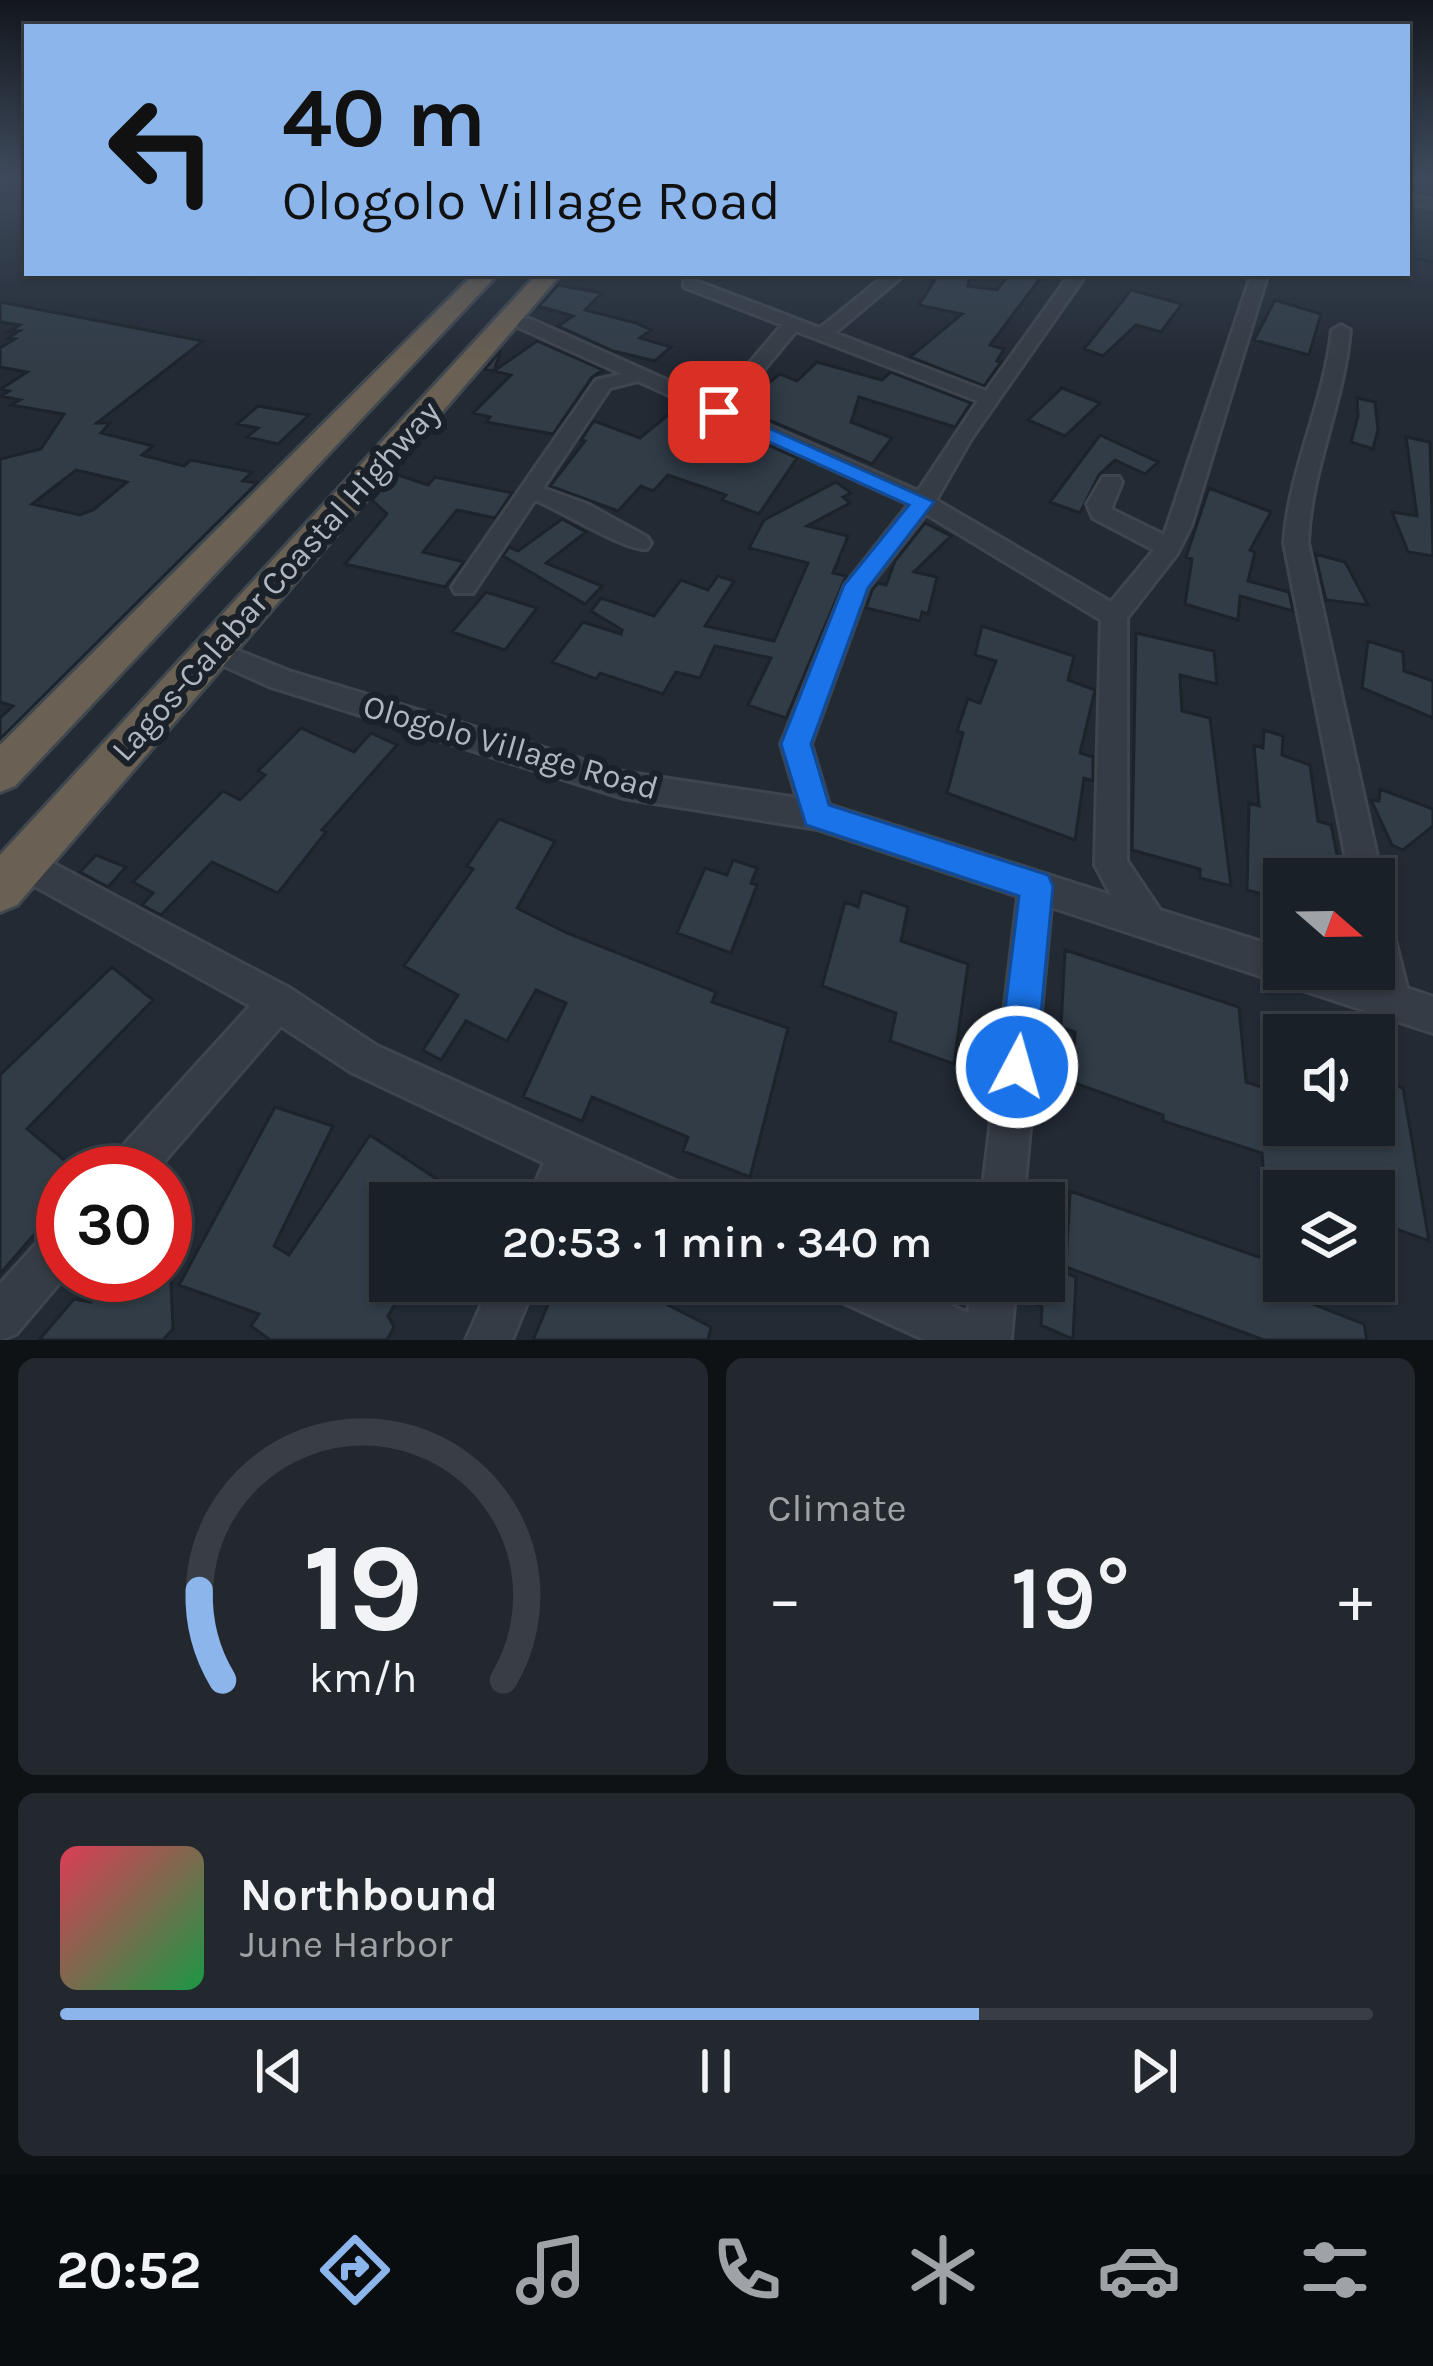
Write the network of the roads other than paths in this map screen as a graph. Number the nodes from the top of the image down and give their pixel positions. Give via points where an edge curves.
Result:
1 (485, 276) edge
2 (548, 276) edge
3 (894, 276) edge
4 (1077, 276) edge
5 (1259, 276) edge
6 (690, 284) dead end
7 (524, 323) dead end
8 (792, 325) junction
9 (1341, 330) dead end
10 (820, 335) junction
11 (644, 374) junction
12 (990, 400) junction
13 (719, 412) junction
14 (1111, 482) dead end
15 (529, 490) junction
16 (923, 502) junction
17 (639, 543) dead end
18 (1169, 548) junction
19 (464, 587) dead end
20 (1114, 616) junction
21 (224, 655) dead end
22 (0, 773) edge
23 (817, 815) junction
24 (1362, 858) edge
25 (41, 872) dead end
26 (1036, 886) junction
27 (0, 889) edge
28 (1148, 922) junction
29 (1263, 960) edge
30 (1357, 990) edge
31 (1390, 990) edge
32 (1392, 1001) junction
33 (278, 1002) junction
34 (1433, 1015) edge
35 (152, 1146) edge
36 (568, 1154) junction
37 (557, 1182) edge
38 (630, 1182) edge
39 (1004, 1182) edge
40 (36, 1277) edge
41 (505, 1302) edge
42 (893, 1302) edge
43 (992, 1302) edge
44 (0, 1318) edge
45 (489, 1340) edge
46 (976, 1340) edge
47 (988, 1340) edge

1 - 22 highway, Lagos-Calabar Coastal Highway
2 - 27 highway, Lagos-Calabar Coastal Highway
3 - 10 street
4 - 12 street
5 - 18 street
6 - 8 street
7 - 11 street
8 - 10 street
8 - 13 street
9 - 24 street via 1336,382 1298,502 1296,543
10 - 12 street
11 - 13 street
11 - 15 street via 603,384
12 - 16 street
13 - 16 street
14 - 18 street via 1101,512
15 - 17 street
15 - 19 street
16 - 20 street
16 - 23 street via 857,585 799,730 799,759
18 - 20 street
20 - 28 street via 1111,865
21 - 23 street, Ologolo Village Road via 622,785
23 - 26 street, Ologolo Village Road
25 - 33 street
26 - 28 street, Ologolo Village Road
26 - 39 street
28 - 29 street, Ologolo Village Road
30 - 32 street, Ologolo Village Road
31 - 32 street
32 - 34 street, Ologolo Village Road
33 - 35 street
33 - 36 street via 364,1059
36 - 37 street
36 - 38 street
40 - 44 street
41 - 45 street
42 - 46 street
43 - 47 street

